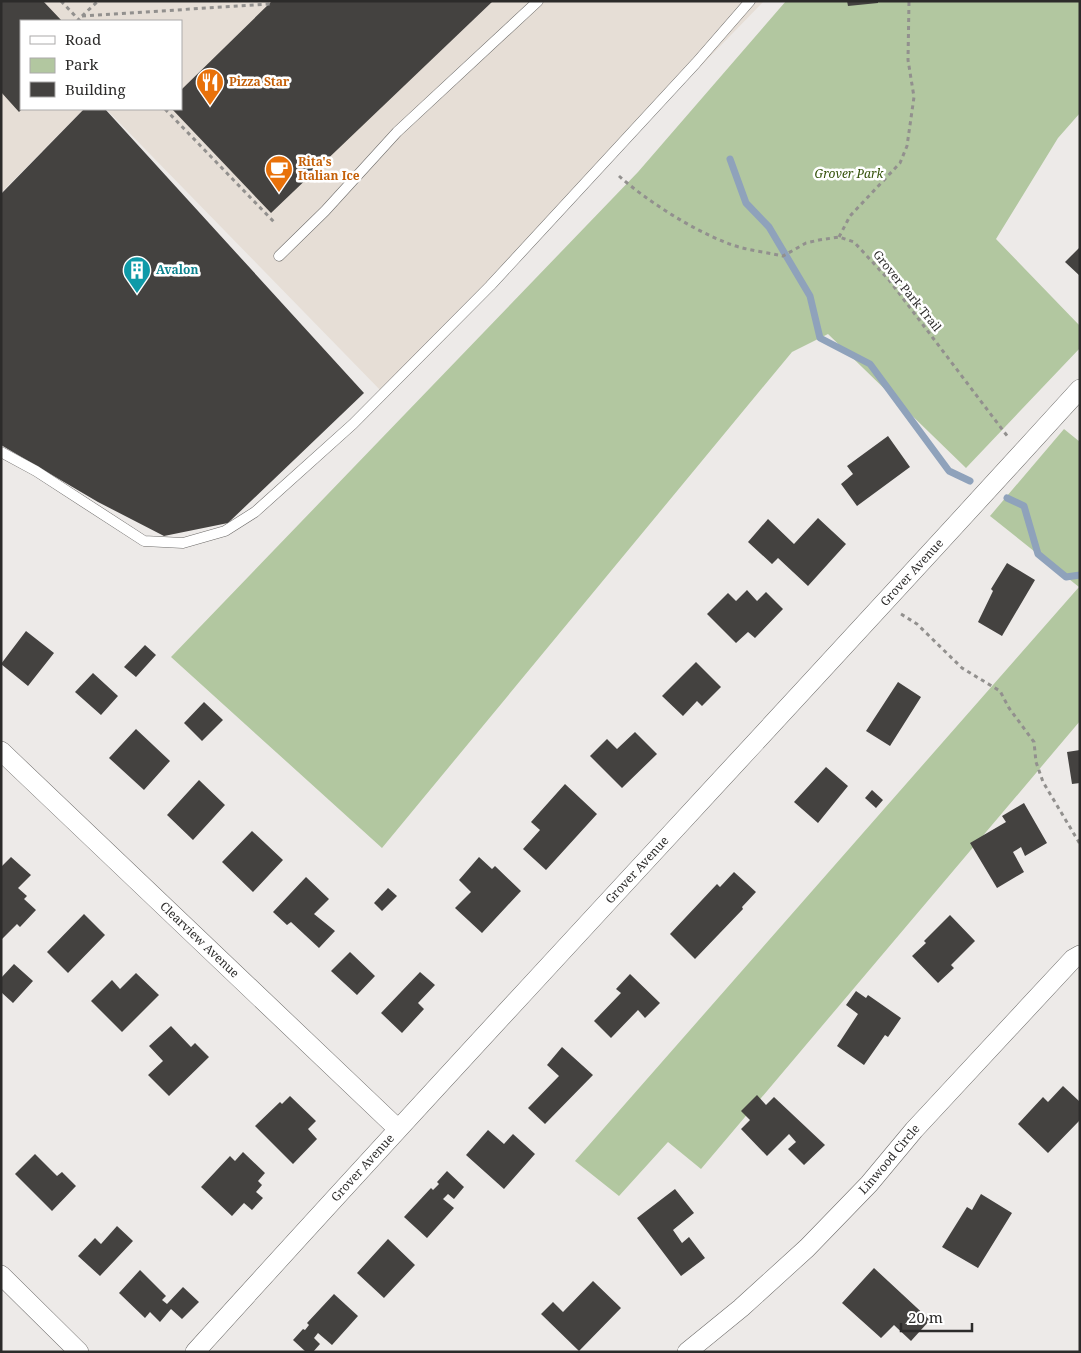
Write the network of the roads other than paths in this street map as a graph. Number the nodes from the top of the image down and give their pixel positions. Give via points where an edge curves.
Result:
1 (538, 1) edge
2 (750, 1) edge
3 (279, 256) dead end
4 (1080, 389) edge
5 (1, 452) edge
6 (1, 751) edge
7 (1080, 955) edge
8 (397, 1128) junction
9 (1, 1274) edge
10 (79, 1352) edge
11 (195, 1352) edge
12 (686, 1352) edge

1 - 3 lane via 397,132
2 - 5 lane via 490,286 353,424 255,512 225,532 183,542 144,541
4 - 8 street, Grover Avenue
6 - 8 street, Clearview Avenue
7 - 12 street, Linwood Circle via 807,1248
8 - 11 street, Grover Avenue
9 - 10 street

